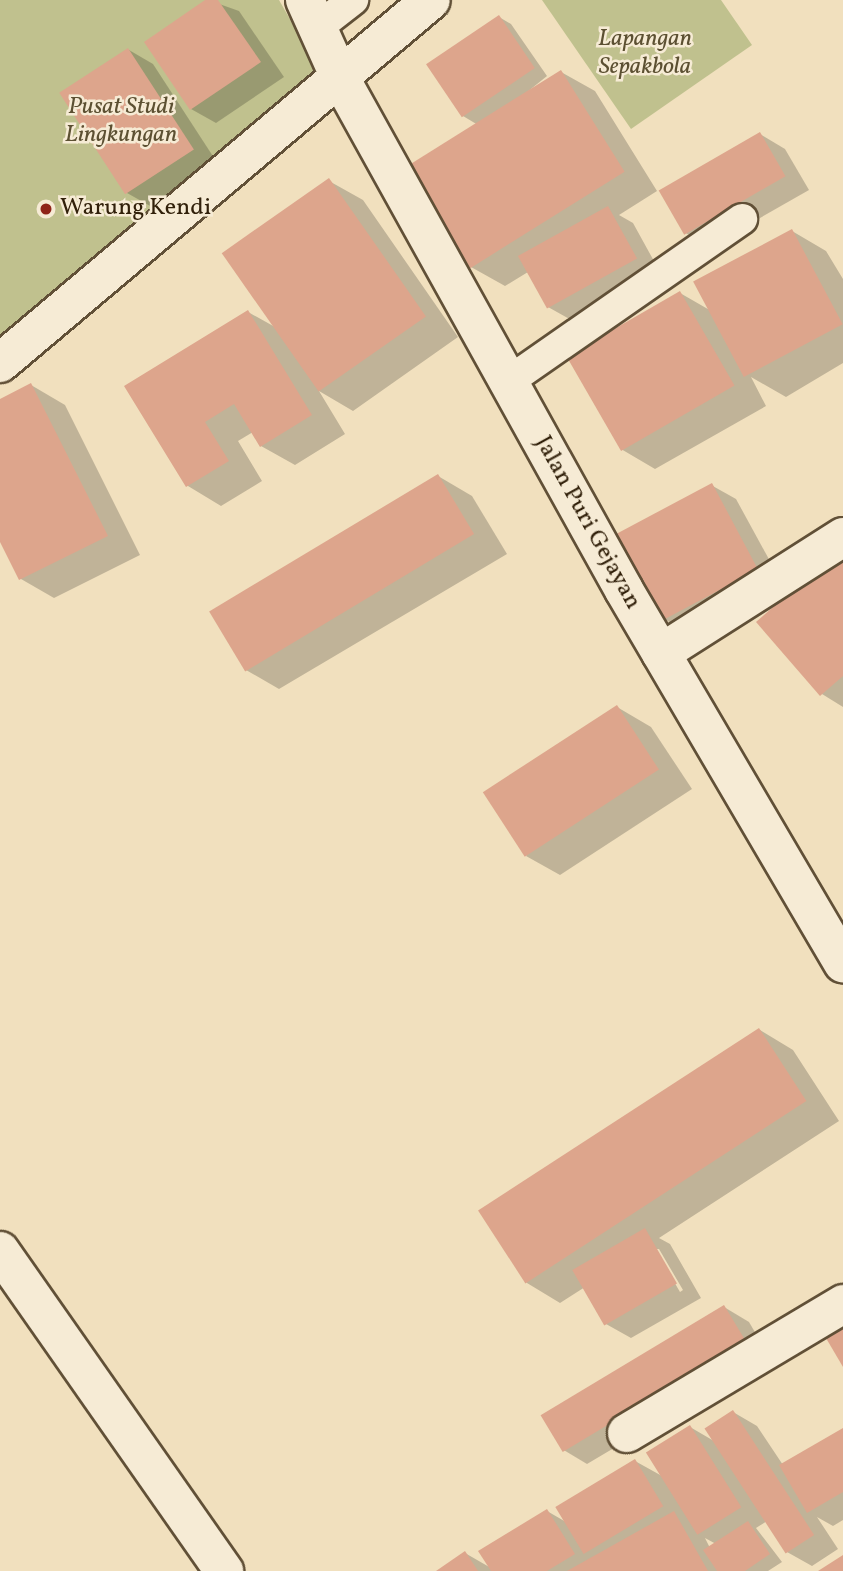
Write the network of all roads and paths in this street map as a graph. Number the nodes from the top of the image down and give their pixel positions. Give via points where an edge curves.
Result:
1 (353, 0) edge
2 (431, 0) edge
3 (311, 14) edge
4 (340, 78) junction
5 (742, 219) dead end
6 (0, 363) edge
7 (509, 381) junction
8 (843, 537) edge
9 (661, 653) junction
10 (843, 963) edge
11 (0, 1251) edge
12 (843, 1304) edge
13 (627, 1433) dead end
14 (223, 1571) edge

1 - 3 lane
2 - 4 street
3 - 4 street, Jalan Puri Gejayan
4 - 6 street
4 - 7 street, Jalan Puri Gejayan
5 - 7 lane
7 - 9 street, Jalan Puri Gejayan
8 - 9 street
9 - 10 street, Jalan Puri Gejayan
11 - 14 street
12 - 13 street

